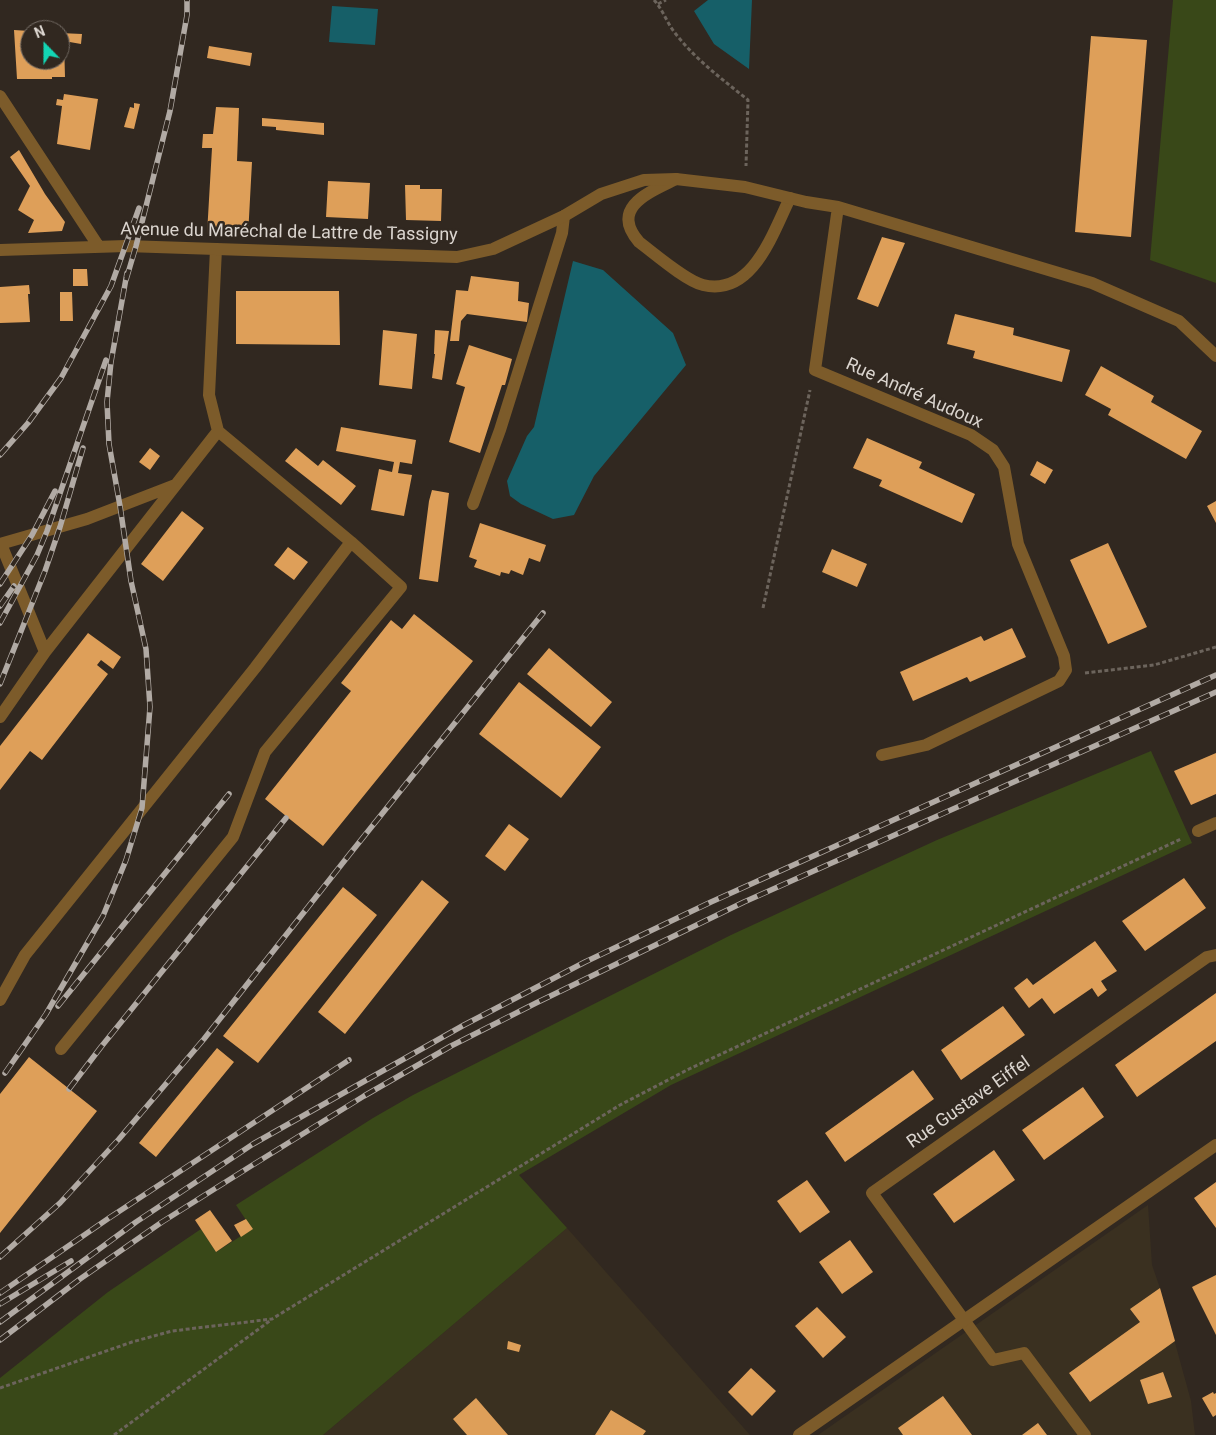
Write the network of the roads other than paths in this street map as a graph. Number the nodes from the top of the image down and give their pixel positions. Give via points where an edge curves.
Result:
1 (0, 96) edge
2 (676, 179) junction
3 (790, 198) junction
4 (838, 207) junction
5 (564, 216) junction
6 (99, 247) junction
7 (216, 249) junction
8 (0, 250) edge
9 (1216, 356) edge
10 (218, 431) junction
11 (175, 485) junction
12 (473, 504) dead end
13 (351, 542) junction
14 (1, 544) edge
15 (45, 652) junction
16 (0, 717) edge
17 (882, 755) dead end
18 (1216, 823) edge
19 (1198, 831) road end
20 (1216, 955) edge
21 (0, 1000) edge
22 (61, 1049) dead end
23 (1216, 1145) edge
24 (964, 1320) junction
25 (799, 1435) edge
26 (1085, 1435) edge

1 - 6 street
2 - 3 street, Avenue du Maréchal de Lattre de Tassigny via 745,186
2 - 3 street via 644,195 633,205 630,225 639,242 702,285 733,283 757,264
2 - 5 street, Avenue du Maréchal de Lattre de Tassigny via 644,180 601,194
3 - 4 street, Avenue du Maréchal de Lattre de Tassigny
4 - 9 street, Avenue du Maréchal de Lattre de Tassigny via 1092,283 1179,321
4 - 17 street, Rue André Audoux via 815,370 971,435 993,450 1004,467 1018,544 1064,656 1066,670 1059,681 926,745
5 - 7 street, Avenue du Maréchal de Lattre de Tassigny via 493,249 457,256
5 - 12 street via 560,242
6 - 7 street, Avenue du Maréchal de Lattre de Tassigny
6 - 8 street, Avenue du Maréchal de Lattre de Tassigny
7 - 10 street via 209,395
10 - 11 street
10 - 13 street
11 - 14 street via 87,519
11 - 15 street
13 - 21 street via 255,668 24,955
13 - 22 street via 401,587 266,752 233,837
14 - 15 street
15 - 16 street
18 - 19 street
20 - 24 street, Rue Gustave Eiffel via 1206,957 872,1193
23 - 24 street
24 - 25 street
24 - 26 street via 993,1360 1024,1353

